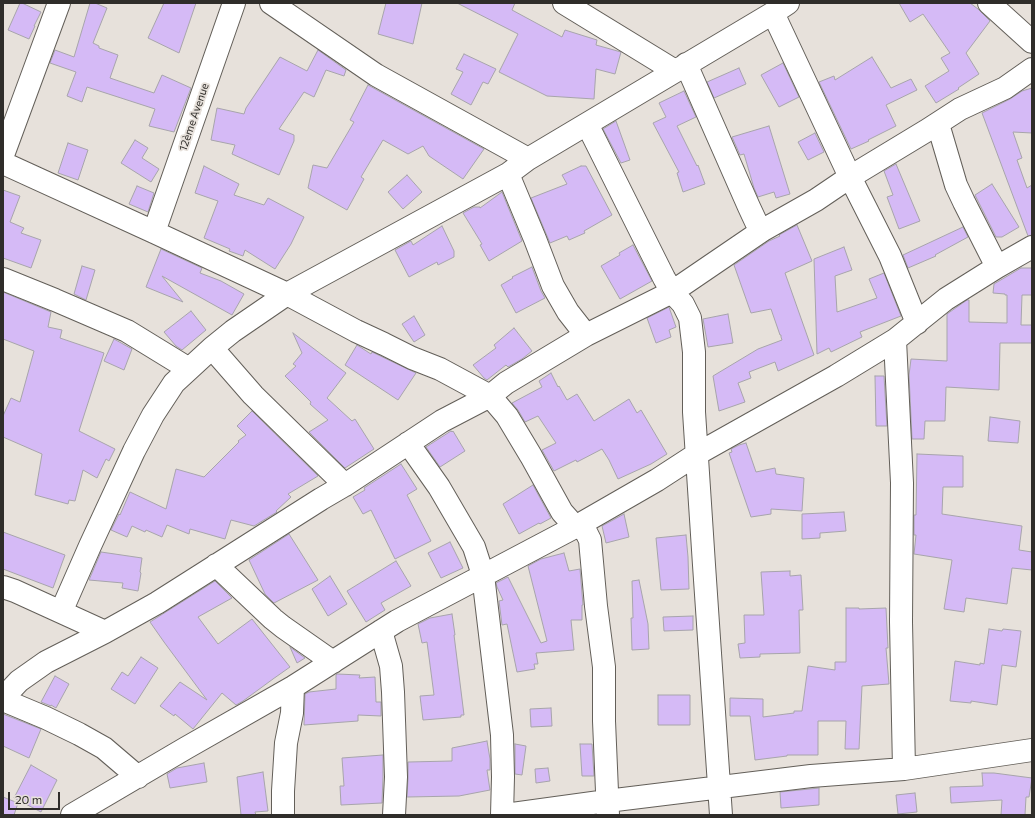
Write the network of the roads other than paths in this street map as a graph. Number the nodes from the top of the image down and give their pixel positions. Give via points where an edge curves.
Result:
1 (59, 3) edge
2 (234, 3) edge
3 (271, 3) edge
4 (564, 3) edge
5 (989, 3) edge
6 (781, 8) edge
7 (1032, 42) edge
8 (681, 68) junction
9 (1032, 69) edge
10 (587, 124) junction
11 (938, 124) junction
12 (3, 155) edge
13 (528, 159) junction
14 (3, 163) edge
15 (508, 174) junction
16 (850, 177) junction
17 (763, 230) junction
18 (154, 232) junction
19 (1032, 247) edge
20 (997, 267) junction
21 (3, 279) edge
22 (672, 292) junction
23 (287, 294) junction
24 (917, 323) junction
25 (586, 336) junction
26 (895, 340) junction
27 (212, 348) junction
28 (189, 369) junction
29 (490, 396) junction
30 (408, 443) junction
31 (697, 454) junction
32 (345, 485) junction
33 (577, 526) junction
34 (216, 565) junction
35 (483, 575) junction
36 (3, 587) edge
37 (62, 612) junction
38 (381, 631) junction
39 (105, 632) junction
40 (333, 662) junction
41 (293, 687) junction
42 (3, 699) edge
43 (1032, 750) edge
44 (904, 769) junction
45 (138, 777) junction
46 (719, 788) junction
47 (607, 808) edge
48 (72, 815) edge
49 (283, 815) edge
50 (394, 815) edge
51 (502, 815) edge
52 (505, 815) edge
53 (721, 815) edge

1 - 12 street
2 - 18 street, 12ème Avenue
3 - 13 street via 376,75
4 - 8 street
5 - 7 street
6 - 8 street
6 - 16 street via 825,122
8 - 10 street
8 - 17 street via 748,207
9 - 11 street via 1005,88 960,109
10 - 13 street
10 - 22 street
11 - 16 street
11 - 20 street via 956,185
13 - 15 street
14 - 18 street
15 - 23 street
15 - 25 street via 553,286
16 - 17 street
16 - 24 street via 890,256
17 - 22 street
18 - 23 street
19 - 20 street
20 - 24 street via 946,300
21 - 28 street via 127,331
22 - 25 street
22 - 31 street via 683,304 690,318 694,352
23 - 27 street
23 - 29 street via 356,331 440,369
24 - 26 street
25 - 29 street
26 - 31 street via 804,395
26 - 44 street via 902,483
27 - 28 street
27 - 32 street via 253,395
28 - 37 street via 174,382 134,451
29 - 30 street via 442,421
29 - 33 street via 507,416 562,512
30 - 32 street
30 - 35 street via 439,487 474,547
31 - 33 street
31 - 46 street
32 - 34 street
33 - 35 street
33 - 47 street via 586,532 590,540 604,667
34 - 39 street
34 - 40 street via 273,619
35 - 38 street
35 - 51 street via 502,735
36 - 37 street
37 - 39 street
38 - 40 street
38 - 50 street via 390,666 393,692 396,777
39 - 42 street via 46,662 19,681
40 - 41 street
41 - 45 street
41 - 49 street via 282,791
42 - 45 street via 75,731 104,748
43 - 44 street
44 - 46 street via 811,776
45 - 48 street
46 - 47 street
46 - 53 street
47 - 52 street

